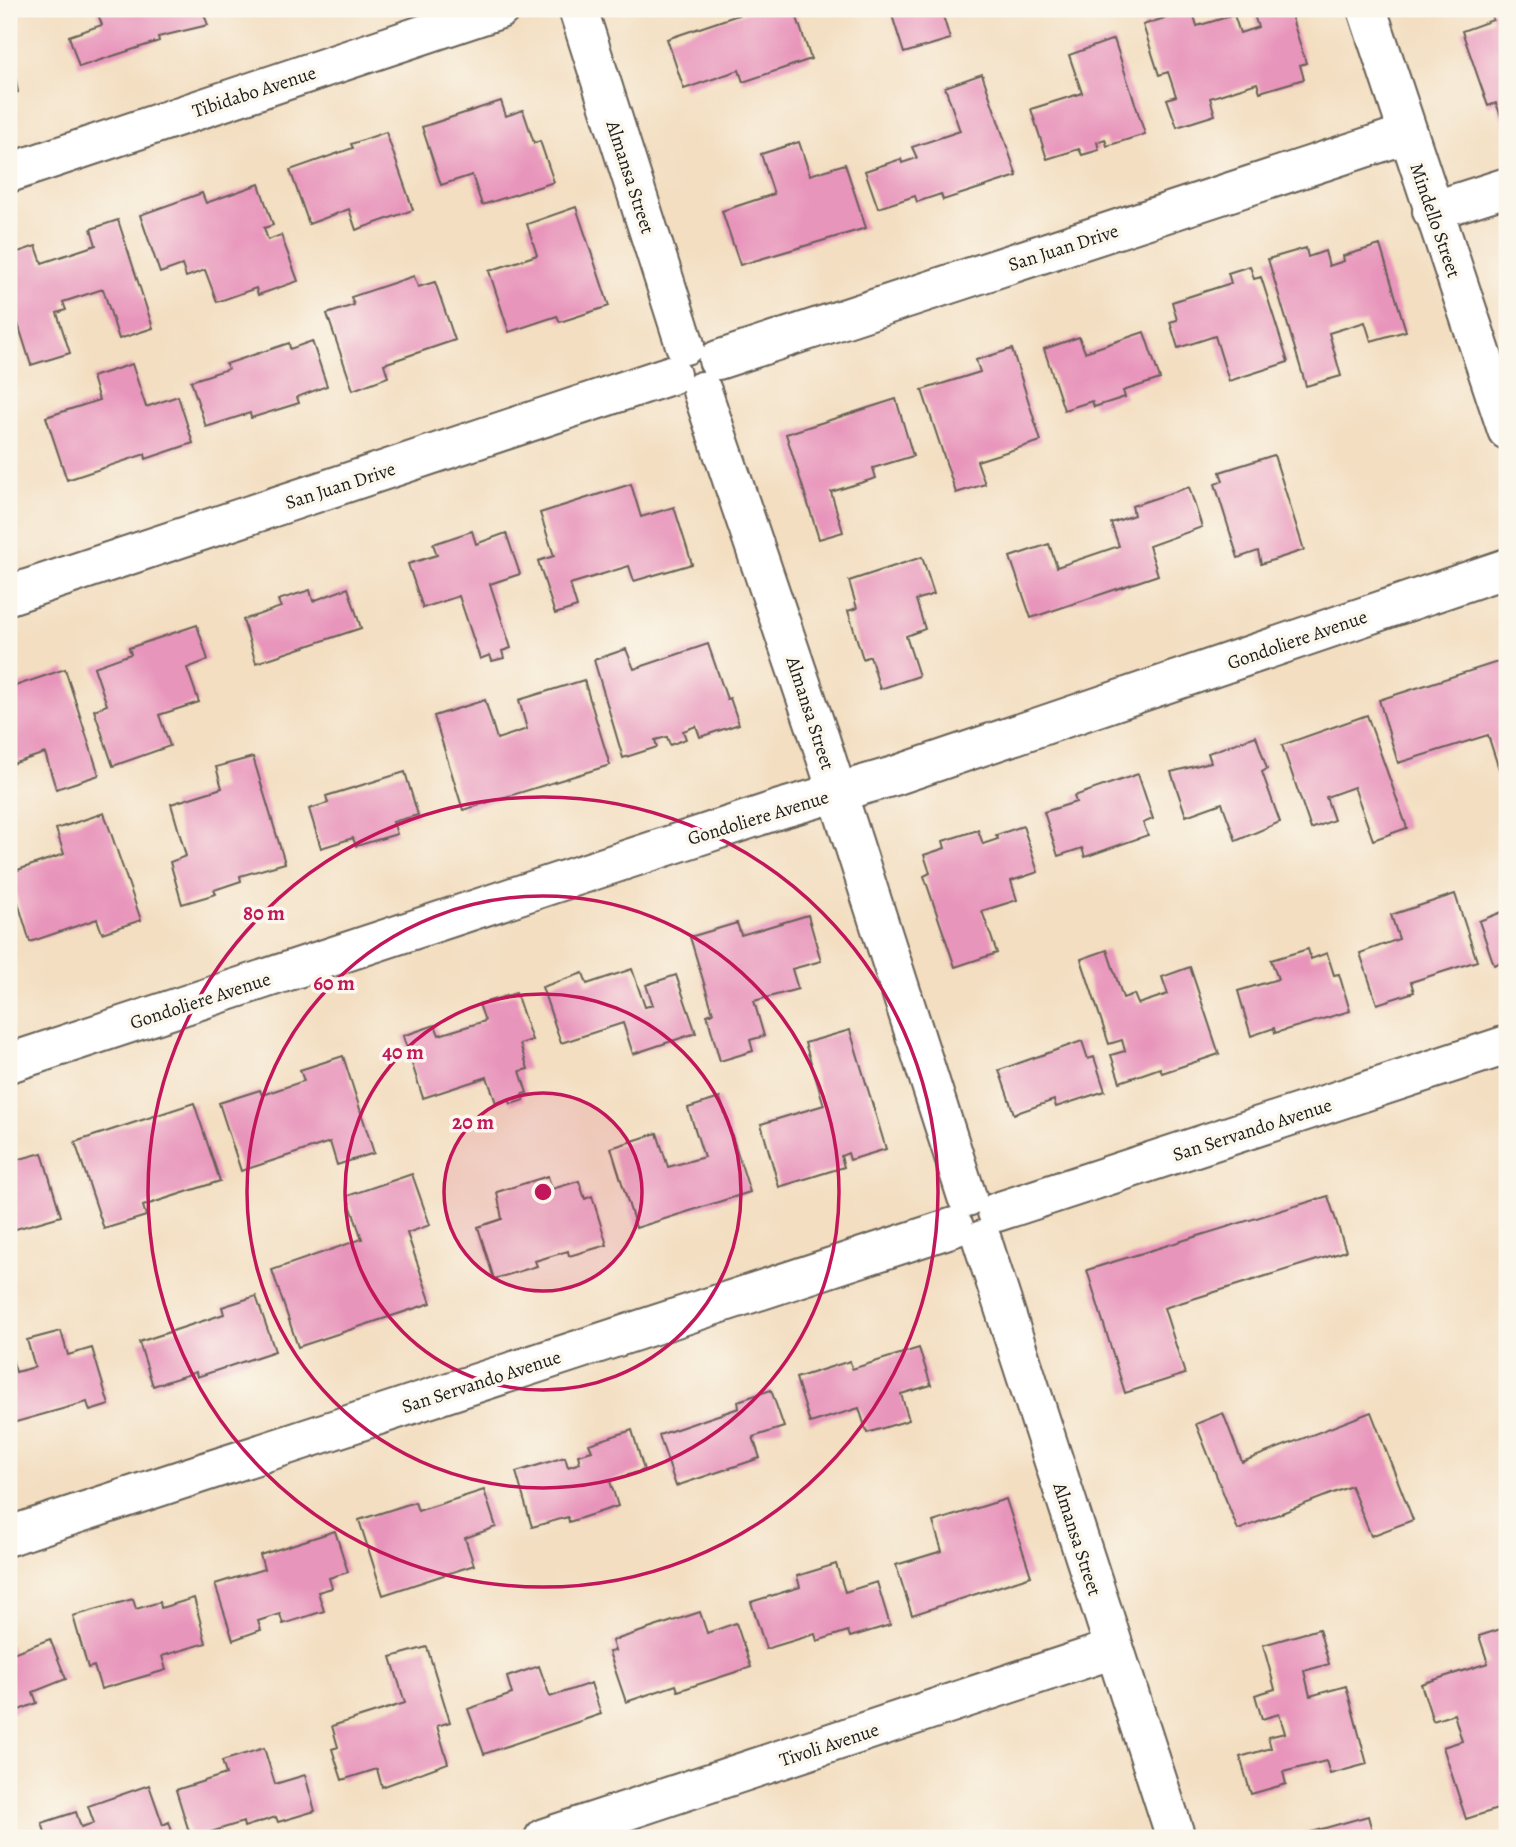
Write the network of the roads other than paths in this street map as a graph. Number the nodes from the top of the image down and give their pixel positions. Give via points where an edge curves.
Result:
1 (500, 9) edge
2 (578, 9) edge
3 (1367, 9) edge
4 (1407, 134) junction
5 (9, 173) edge
6 (1507, 187) edge
7 (1432, 211) junction
8 (694, 368) junction
9 (1507, 430) edge
10 (1507, 569) edge
11 (9, 595) edge
12 (836, 793) junction
13 (1507, 1045) edge
14 (9, 1063) edge
15 (975, 1219) junction
16 (9, 1536) edge
17 (1114, 1649) junction
18 (544, 1838) edge
19 (1176, 1838) edge

1 - 5 street, Tibidabo Avenue
2 - 8 street, Almansa Street
3 - 4 street, Mindello Street
4 - 7 street, Mindello Street
4 - 8 street, San Juan Drive
6 - 7 street
7 - 9 street, Mindello Street
8 - 11 street, San Juan Drive
8 - 12 street, Almansa Street
10 - 12 street, Gondoliere Avenue
12 - 14 street, Gondoliere Avenue
12 - 15 street, Almansa Street
13 - 15 street, San Servando Avenue
15 - 16 street, San Servando Avenue
15 - 17 street, Almansa Street
17 - 18 street, Tivoli Avenue
17 - 19 street, Almansa Street

